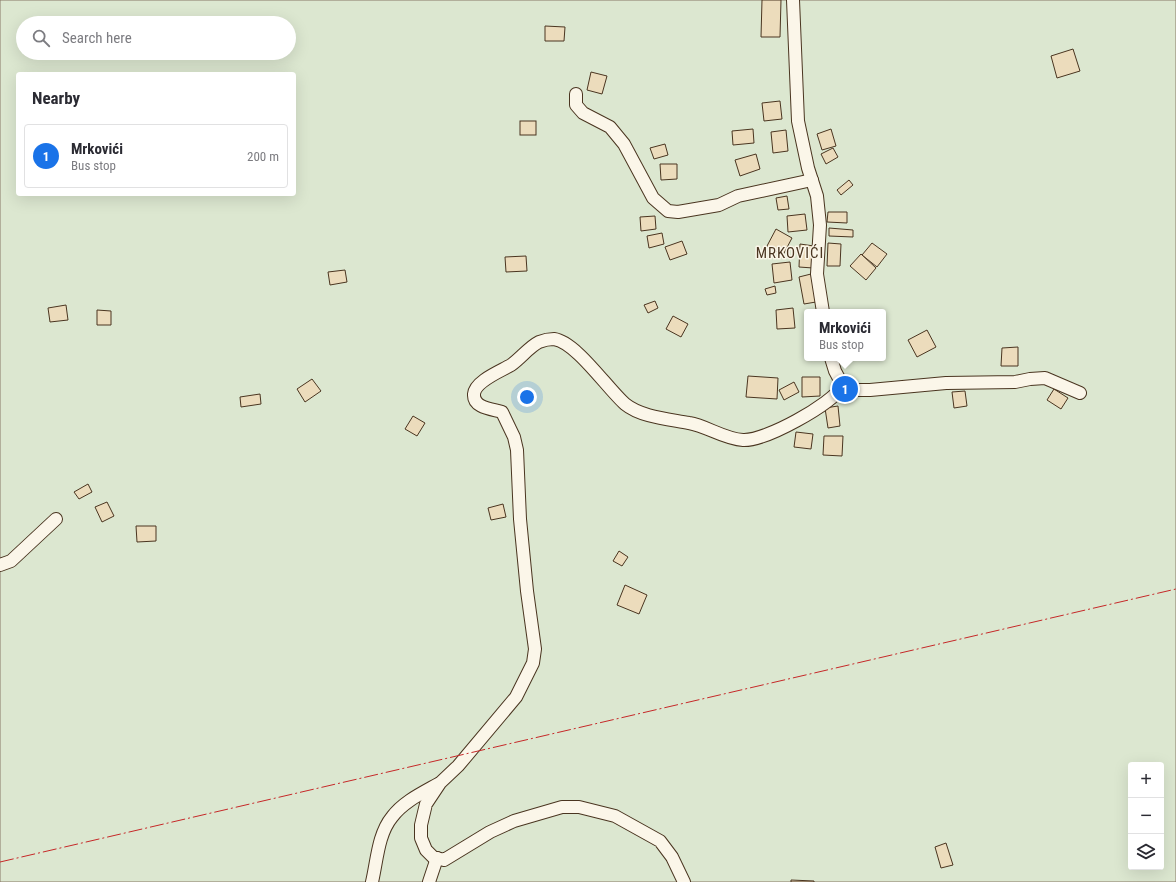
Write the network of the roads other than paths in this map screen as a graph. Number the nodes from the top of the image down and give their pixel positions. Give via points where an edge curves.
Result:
1 (792, 0) edge
2 (576, 94) dead end
3 (812, 180) junction
4 (823, 309) edge
5 (832, 361) edge
6 (843, 386) junction
7 (1080, 393) dead end
8 (56, 519) dead end
9 (0, 566) edge
10 (440, 783) junction
11 (437, 858) junction
12 (372, 882) edge
13 (429, 882) edge
14 (684, 882) edge

1 - 3 street via 798,121
2 - 3 street via 576,105 583,113 610,127 624,144 652,198 668,210 678,212 719,205 738,196
3 - 4 street via 817,196 820,225 817,274
5 - 6 street
6 - 7 street via 870,390 1045,378
6 - 10 street via 839,392 814,410 783,427 763,437 743,440 722,435 699,424 642,413 626,404 573,350 554,339 537,343 511,365 487,378 476,388 475,401 480,406 502,412 517,450 520,519 535,648 533,663 516,697 458,766
8 - 9 street via 11,561
10 - 11 street via 426,804 421,825 421,838 426,850
10 - 12 street via 420,794 392,817 381,841
11 - 13 street
11 - 14 street via 444,860 490,832 514,821 562,807 579,807 615,816 660,841 672,857

